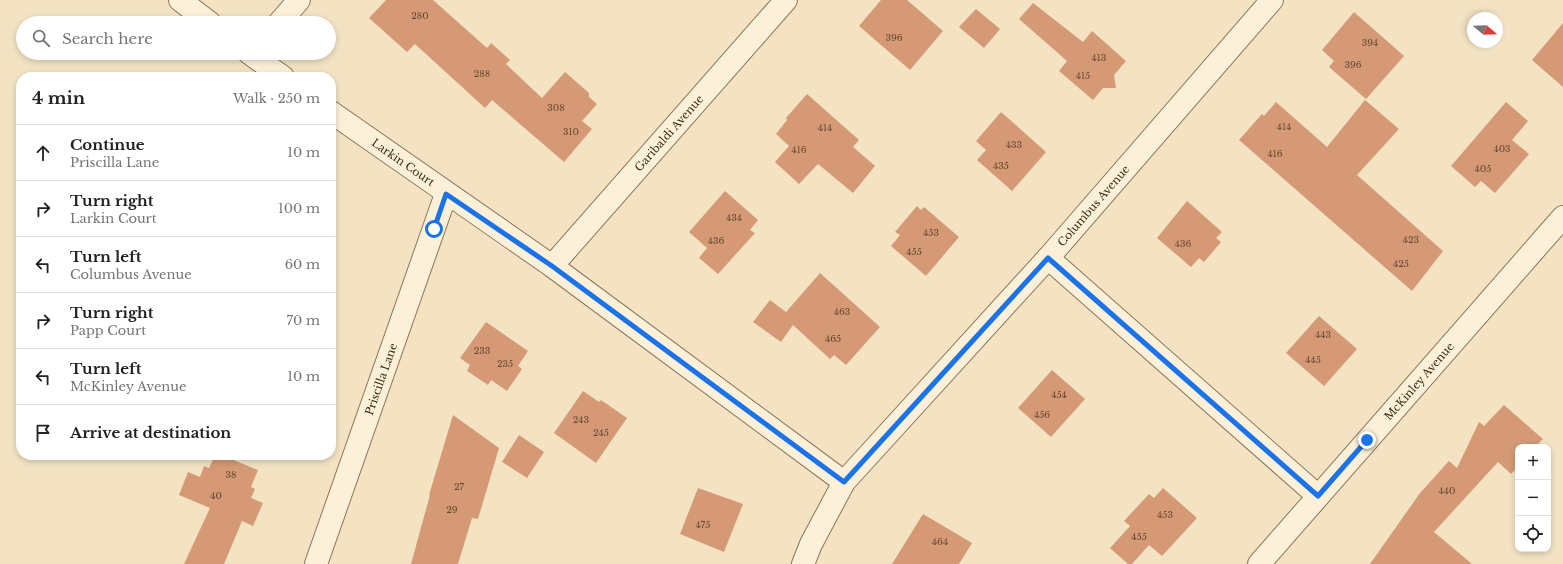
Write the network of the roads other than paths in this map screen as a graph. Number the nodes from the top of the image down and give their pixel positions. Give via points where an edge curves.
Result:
1 (180, 0) edge
2 (299, 0) edge
3 (786, 0) edge
4 (1272, 0) edge
5 (201, 16) edge
6 (285, 16) edge
7 (260, 60) edge
8 (276, 72) edge
9 (336, 116) edge
10 (446, 194) junction
11 (1563, 217) edge
12 (1048, 258) junction
13 (552, 266) junction
14 (844, 482) junction
15 (1318, 496) junction
16 (316, 564) edge
17 (803, 564) edge
18 (1259, 564) edge

1 - 5 street
2 - 6 street
3 - 13 street, Garibaldi Avenue
4 - 12 street, Columbus Avenue
7 - 8 street
9 - 10 street, Larkin Court
10 - 13 street, Larkin Court
10 - 16 street, Priscilla Lane
11 - 15 street, McKinley Avenue
12 - 14 street, Columbus Avenue
12 - 15 street
13 - 14 street, Larkin Court
14 - 17 street, Columbus Avenue
15 - 18 street, McKinley Avenue

